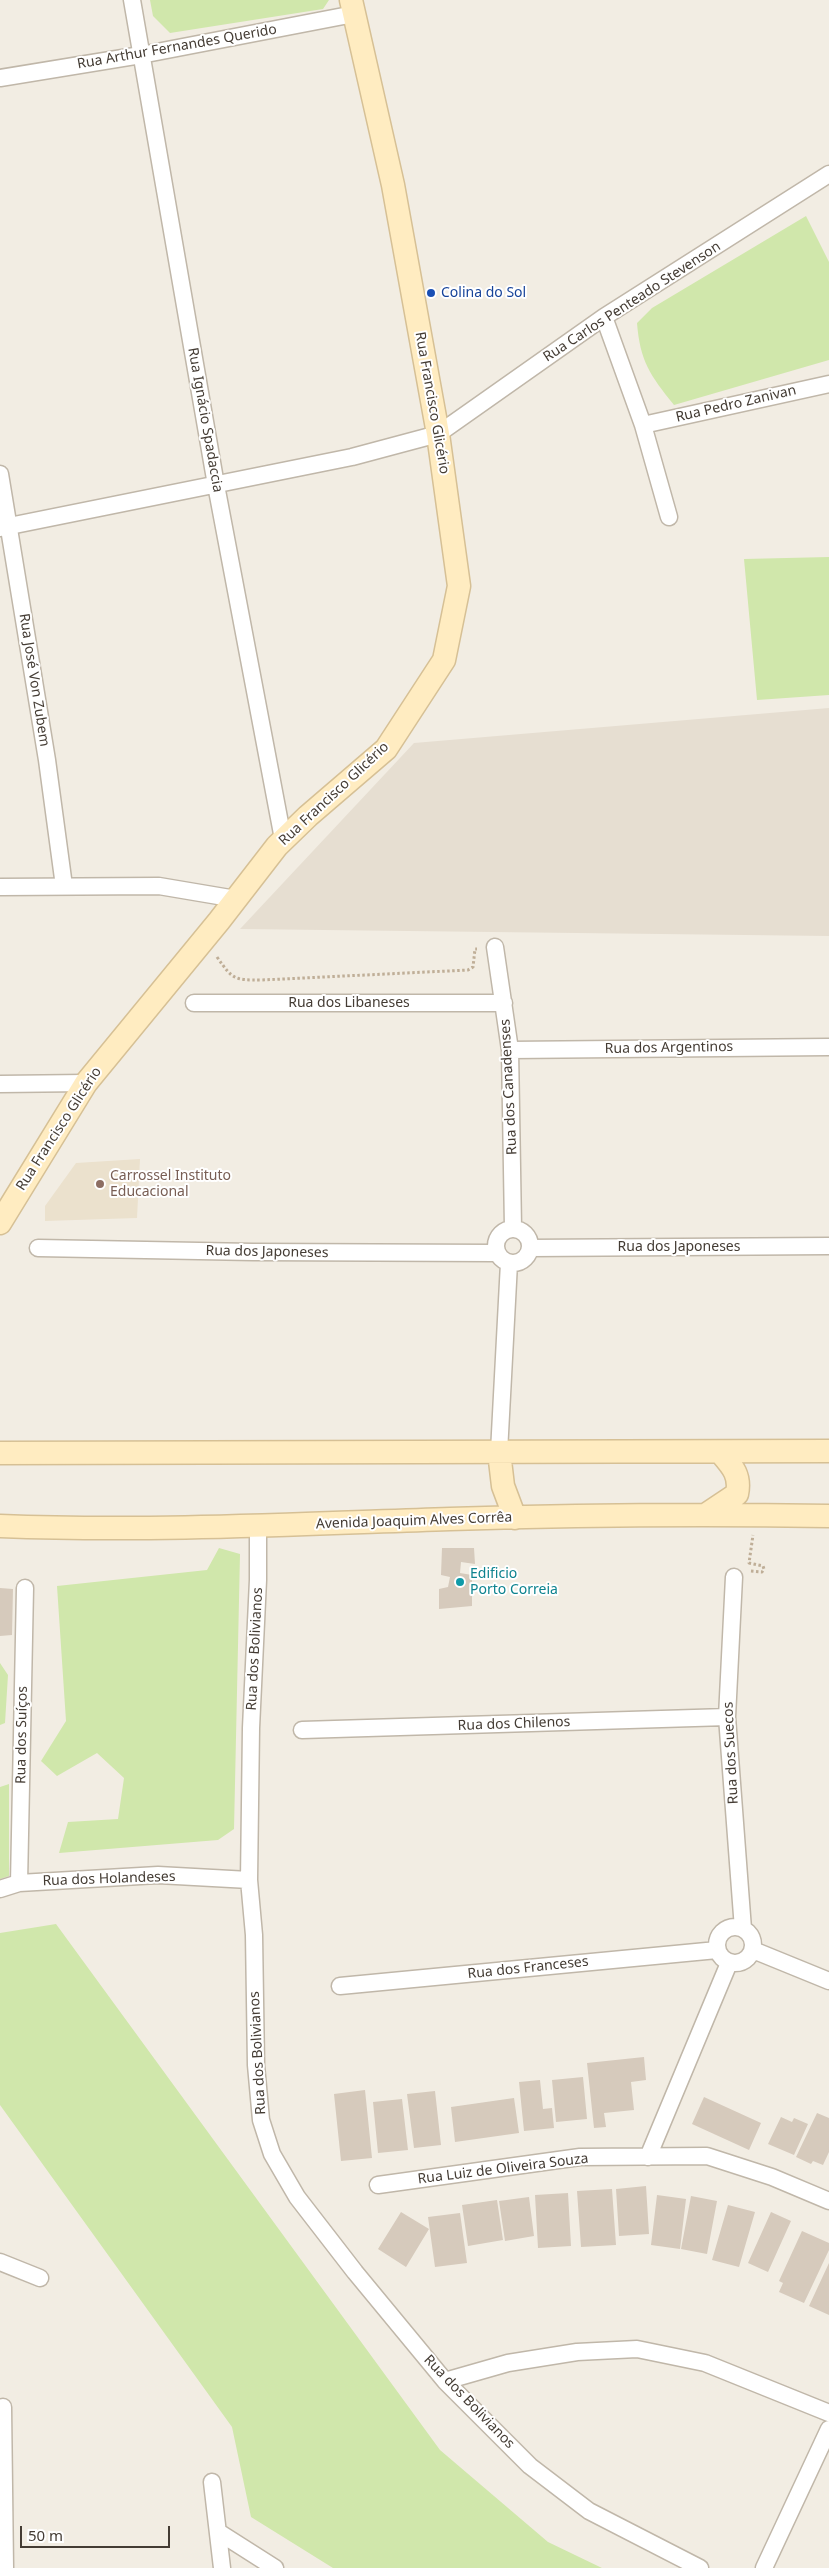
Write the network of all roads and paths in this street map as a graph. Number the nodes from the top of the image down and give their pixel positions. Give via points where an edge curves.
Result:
1 (132, 0) edge
2 (353, 7) edge
3 (141, 55) junction
4 (0, 78) edge
5 (829, 174) edge
6 (604, 317) junction
7 (829, 384) edge
8 (644, 426) junction
9 (438, 434) junction
10 (0, 474) edge
11 (216, 485) junction
12 (669, 517) dead end
13 (5, 527) edge
14 (283, 840) junction
15 (64, 886) junction
16 (0, 888) edge
17 (236, 899) junction
18 (495, 949) joint
19 (215, 955) dead end
20 (194, 1003) dead end
21 (504, 1003) junction
22 (829, 1047) edge
23 (510, 1050) junction
24 (86, 1083) junction
25 (0, 1084) edge
26 (0, 1223) edge
27 (513, 1228) junction
28 (829, 1246) edge
29 (38, 1248) dead end
30 (530, 1248) junction
31 (503, 1258) junction
32 (499, 1452) junction
33 (720, 1452) junction
34 (829, 1452) edge
35 (0, 1453) edge
36 (707, 1514) junction
37 (758, 1515) junction
38 (829, 1516) edge
39 (515, 1518) junction
40 (0, 1526) edge
41 (258, 1526) junction
42 (734, 1576) joint
43 (25, 1588) dead end
44 (727, 1717) junction
45 (302, 1730) dead end
46 (249, 1880) junction
47 (19, 1883) junction
48 (0, 1889) edge
49 (743, 1929) junction
50 (717, 1950) junction
51 (752, 1950) junction
52 (729, 1963) junction
53 (829, 1981) edge
54 (340, 1986) dead end
55 (648, 2157) junction
56 (378, 2185) dead end
57 (829, 2201) edge
58 (0, 2262) edge
59 (40, 2278) dead end
60 (445, 2381) junction
61 (2, 2407) dead end
62 (829, 2413) edge
63 (829, 2429) edge
64 (212, 2482) dead end
65 (220, 2533) junction
66 (5, 2568) edge
67 (222, 2568) edge
68 (274, 2568) edge
69 (700, 2568) edge
70 (764, 2568) edge

1 - 3 street, Rua Ignácio Spadaccia
2 - 3 street, Rua Arthur Fernandes Querido
2 - 9 main road, Rua Francisco Glicério via 393,185
3 - 4 street, Rua Arthur Fernandes Querido
3 - 11 street, Rua Ignácio Spadaccia
5 - 6 street, Rua Carlos Penteado Stevenson
6 - 8 street
6 - 9 street, Rua Carlos Penteado Stevenson
7 - 8 street, Rua Pedro Zanivan
8 - 12 street
9 - 11 street via 352,457
9 - 14 main road, Rua Francisco Glicério via 459,586 444,660 386,749
10 - 13 street, Rua José Von Zubem
11 - 13 street
11 - 14 street, Rua Ignácio Spadaccia
13 - 15 street, Rua José Von Zubem
14 - 17 main road, Rua Francisco Glicério
15 - 16 street
15 - 17 street via 159,886
17 - 24 main road, Rua Francisco Glicério
18 - 19 path via 475,949 473,967 468,970 262,980 236,979 228,974
18 - 21 street, Rua dos Canadenses
20 - 21 street, Rua dos Libaneses
21 - 23 street, Rua dos Canadenses
22 - 23 street, Rua dos Argentinos
23 - 27 street, Rua dos Canadenses
24 - 25 street
24 - 26 main road, Rua Francisco Glicério
27 - 30 street via 524,1232
27 - 31 street via 502,1232 496,1241
28 - 30 street, Rua dos Japoneses
29 - 31 street, Rua dos Japoneses
30 - 31 street via 520,1262
31 - 32 street
32 - 33 main road
32 - 35 main road
32 - 39 main road via 503,1486
33 - 34 main road
33 - 36 main road via 736,1471 740,1482 737,1494
36 - 37 main road, Avenida Joaquim Alves Corrêa
36 - 39 main road, Avenida Joaquim Alves Corrêa
37 - 38 main road, Avenida Joaquim Alves Corrêa
37 - 42 path via 749,1564 763,1566 764,1569 762,1572 738,1572
39 - 41 main road, Avenida Joaquim Alves Corrêa
40 - 41 main road, Avenida Joaquim Alves Corrêa
41 - 46 street, Rua dos Bolivianos
42 - 44 street, Rua dos Suecos
43 - 47 street, Rua dos Suíços
44 - 45 street, Rua dos Chilenos
44 - 49 street, Rua dos Suecos
46 - 47 street, Rua dos Holandeses via 158,1875
46 - 60 street, Rua dos Bolivianos via 254,1934 256,2065 261,2120 272,2154 308,2212
47 - 48 street, Rua dos Holandeses
49 - 50 street via 725,1929 718,1938
49 - 51 street via 751,1937
50 - 52 street
50 - 54 street, Rua dos Franceses
51 - 52 street via 746,1960
51 - 53 street
52 - 55 street
55 - 56 street, Rua Luiz de Oliveira Souza via 580,2157
55 - 57 street, Rua Luiz de Oliveira Souza via 708,2156 772,2177
58 - 59 street
60 - 62 street via 508,2363 577,2352 637,2349 705,2363
60 - 69 street, Rua dos Bolivianos via 530,2466 589,2511
61 - 66 street
63 - 70 street
64 - 65 street
65 - 67 street
65 - 68 street

